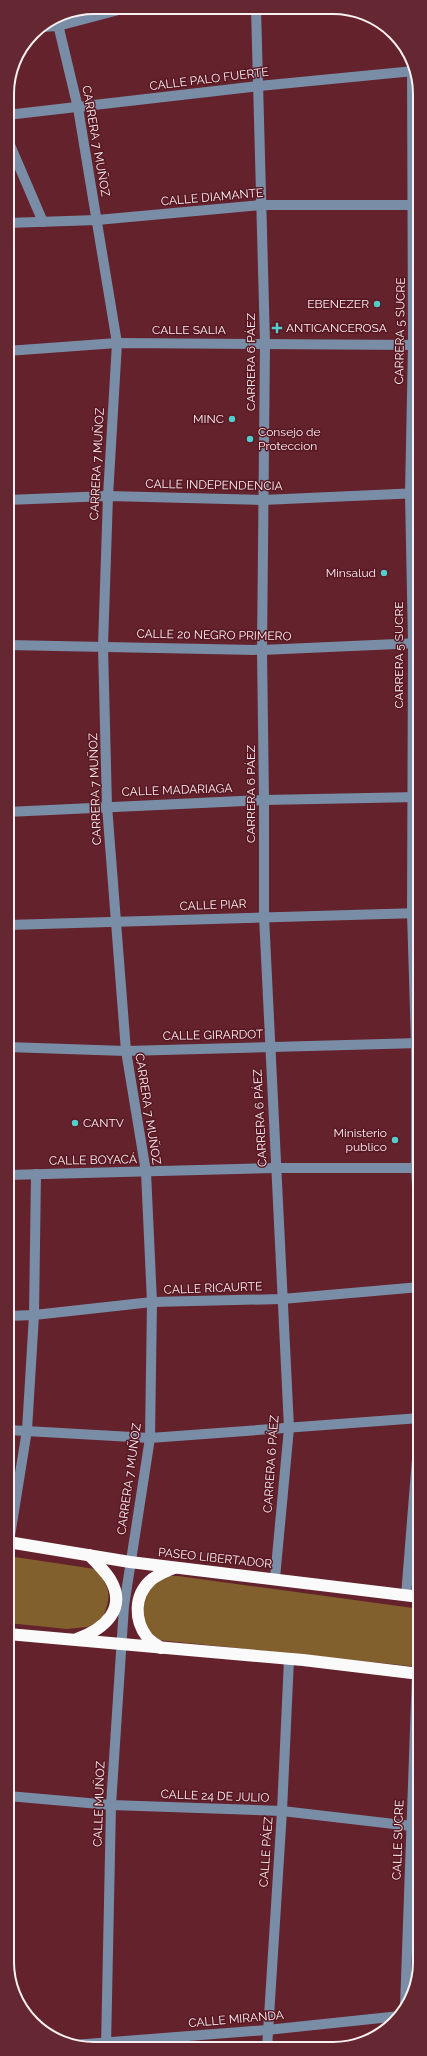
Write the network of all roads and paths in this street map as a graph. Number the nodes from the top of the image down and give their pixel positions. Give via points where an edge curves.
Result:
1 (93, 14) edge
2 (256, 14) edge
3 (64, 20) edge
4 (57, 23) edge
5 (409, 69) edge
6 (258, 86) junction
7 (78, 108) junction
8 (14, 114) edge
9 (14, 154) edge
10 (261, 205) junction
11 (413, 205) edge
12 (97, 220) junction
13 (14, 222) edge
14 (43, 222) junction
15 (117, 343) junction
16 (265, 343) junction
17 (413, 345) edge
18 (14, 350) edge
19 (413, 494) edge
20 (108, 496) junction
21 (14, 500) edge
22 (263, 500) junction
23 (413, 643) edge
24 (14, 645) edge
25 (103, 646) junction
26 (262, 650) junction
27 (413, 797) edge
28 (264, 800) junction
29 (107, 806) junction
30 (14, 812) edge
31 (413, 913) edge
32 (264, 916) junction
33 (115, 922) junction
34 (14, 925) edge
35 (413, 1043) edge
36 (14, 1047) edge
37 (269, 1047) junction
38 (126, 1051) junction
39 (275, 1168) junction
40 (413, 1168) edge
41 (146, 1172) junction
42 (36, 1174) junction
43 (14, 1175) edge
44 (413, 1288) edge
45 (282, 1299) junction
46 (152, 1302) junction
47 (14, 1316) edge
48 (34, 1316) junction
49 (413, 1419) edge
50 (289, 1428) junction
51 (14, 1430) edge
52 (27, 1430) junction
53 (150, 1438) junction
54 (14, 1507) edge
55 (413, 1508) edge
56 (14, 1543) edge
57 (89, 1555) junction
58 (130, 1562) junction
59 (174, 1568) junction
60 (275, 1578) junction
61 (406, 1596) junction
62 (413, 1596) edge
63 (14, 1635) edge
64 (76, 1640) junction
65 (121, 1645) junction
66 (161, 1648) junction
67 (289, 1658) junction
68 (413, 1673) edge
69 (14, 1797) edge
70 (111, 1805) junction
71 (282, 1811) junction
72 (413, 1827) edge
73 (413, 1863) edge
74 (406, 1995) edge
75 (392, 2017) edge
76 (267, 2030) junction
77 (106, 2042) edge
78 (138, 2042) edge
79 (266, 2042) edge

1 - 3 street
2 - 6 street, CARRERA 6 PÁEZ
4 - 7 street, CARRERA 7 MUÑOZ
5 - 6 street, CALLE PALO FUERTE
6 - 7 street, CALLE PALO FUERTE
6 - 10 street, CARRERA 6 PÁEZ
7 - 8 street, CALLE PALO FUERTE
7 - 12 street, CARRERA 7 MUÑOZ
9 - 14 street
10 - 11 street, CALLE DIAMANTE
10 - 12 street, CALLE DIAMANTE
10 - 16 street, CARRERA 6 PÁEZ
12 - 14 street, CALLE DIAMANTE
12 - 15 street, CARRERA 7 MUÑOZ
13 - 14 street, CALLE DIAMANTE
15 - 16 street, CALLE SALIA
15 - 18 street, CALLE SALIA
15 - 20 street, CARRERA 7 MUÑOZ
16 - 17 street, CALLE SALIA
16 - 22 street, CARRERA 6 PÁEZ
19 - 22 street, CALLE INDEPENDENCIA
20 - 21 street, CALLE INDEPENDENCIA
20 - 22 street, CALLE INDEPENDENCIA
20 - 25 street, CARRERA 7 MUÑOZ
22 - 26 street, CARRERA 6 PÁEZ
23 - 26 street, CALLE 20 NEGRO PRIMERO
24 - 25 street, CALLE 20 NEGRO PRIMERO
25 - 26 street, CALLE 20 NEGRO PRIMERO
25 - 29 street, CARRERA 7 MUÑOZ
26 - 28 street, CARRERA 6 PÁEZ
27 - 28 street, CALLE MADARIAGA
28 - 29 street, CALLE MADARIAGA
28 - 32 street, CARRERA 6 PÁEZ
29 - 30 street, CALLE MADARIAGA
29 - 33 street, CARRERA 7 MUÑOZ
31 - 32 street, CALLE PIAR
32 - 33 street, CALLE PIAR
32 - 37 street, CARRERA 6 PÁEZ
33 - 34 street, CALLE PIAR
33 - 38 street, CARRERA 7 MUÑOZ
35 - 37 street, CALLE GIRARDOT
36 - 38 street, CALLE GIRARDOT
37 - 38 street, CALLE GIRARDOT
37 - 39 street, CARRERA 6 PÁEZ
38 - 41 street, CARRERA 7 MUÑOZ
39 - 40 street, CALLE BOYACÁ
39 - 41 street, CALLE BOYACÁ
39 - 45 street, CARRERA 6 PÁEZ
41 - 42 street, CALLE BOYACÁ
41 - 46 street, CARRERA 7 MUÑOZ
42 - 43 street, CALLE BOYACÁ
42 - 48 street
44 - 45 street, CALLE RICAURTE
45 - 46 street, CALLE RICAURTE
45 - 50 street, CARRERA 6 PÁEZ
46 - 48 street, CALLE RICAURTE
46 - 53 street, CARRERA 7 MUÑOZ
47 - 48 street, CALLE RICAURTE
48 - 52 street
49 - 50 street
50 - 53 street
50 - 60 street, CARRERA 6 PÁEZ
51 - 52 street
52 - 53 street
52 - 54 street
53 - 58 street, CARRERA 7 MUÑOZ
55 - 61 street
56 - 57 highway, PASEO LIBERTADOR
57 - 58 highway, PASEO LIBERTADOR
57 - 64 highway via 110,1579 115,1593 115,1608 109,1620 90,1634
58 - 59 highway, PASEO LIBERTADOR
58 - 65 street, CALLE MUÑOZ
59 - 60 highway, PASEO LIBERTADOR
59 - 66 highway via 150,1580 136,1609 147,1638
60 - 61 highway, PASEO LIBERTADOR
61 - 62 highway, PASEO LIBERTADOR
63 - 64 highway
64 - 65 highway
65 - 66 highway
65 - 70 street, CALLE MUÑOZ
66 - 67 highway
67 - 68 highway
67 - 71 street, CALLE PÁEZ
69 - 70 street, CALLE 24 DE JULIO
70 - 71 street, CALLE 24 DE JULIO
70 - 77 street, CALLE MUÑOZ
71 - 72 street, CALLE 24 DE JULIO
71 - 76 street, CALLE PÁEZ
73 - 74 street, CALLE SUCRE
75 - 76 street, CALLE MIRANDA
76 - 78 street, CALLE MIRANDA
76 - 79 street, CALLE PÁEZ

